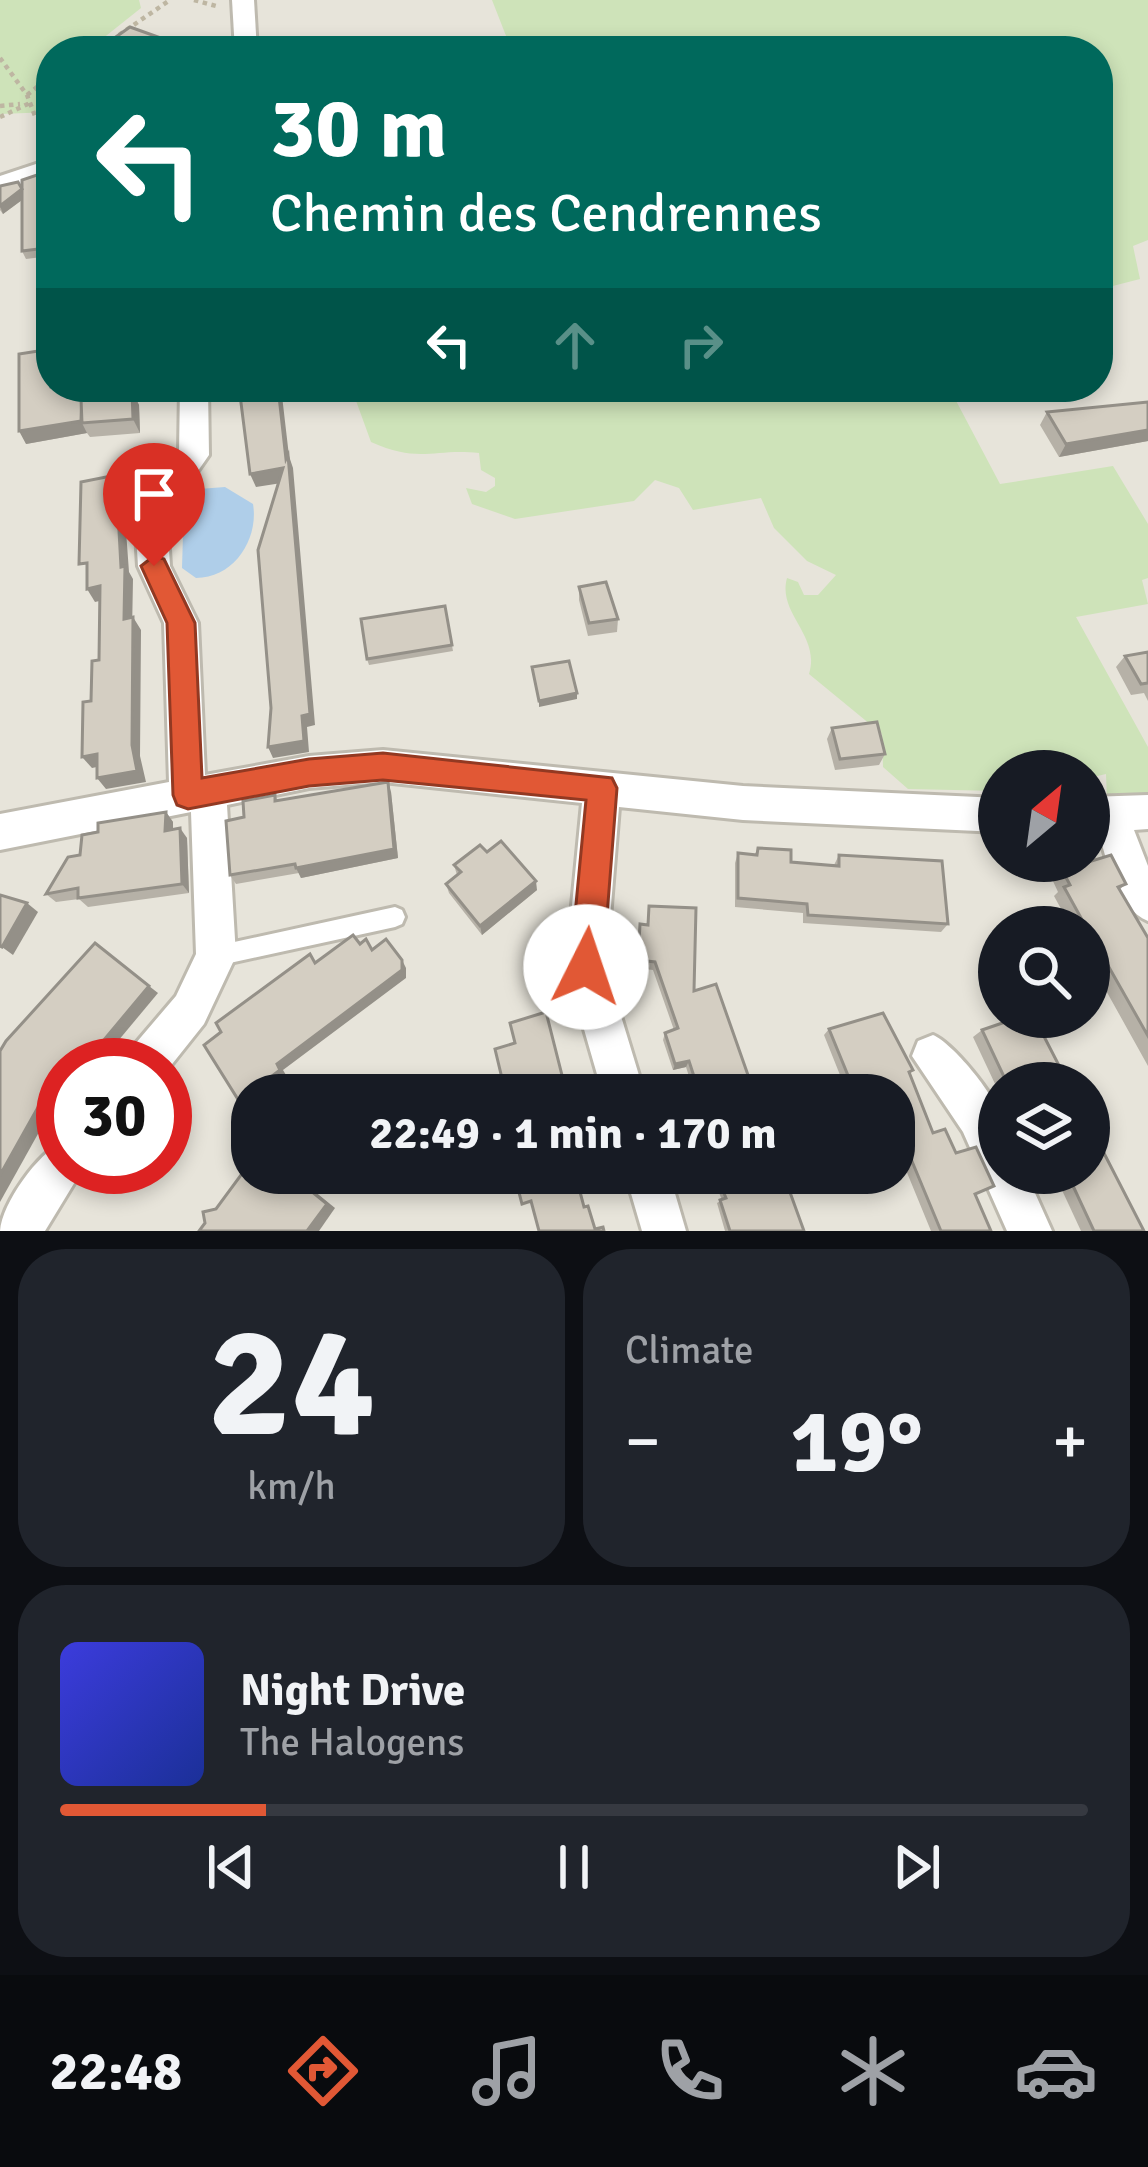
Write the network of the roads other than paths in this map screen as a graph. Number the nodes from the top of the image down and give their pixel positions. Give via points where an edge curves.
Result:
1 (243, 0) edge
2 (245, 36) edge
3 (36, 171) edge
4 (0, 184) edge
5 (194, 402) edge
6 (602, 788) junction
7 (198, 794) junction
8 (1116, 813) edge
9 (978, 814) edge
10 (0, 832) edge
11 (1148, 902) edge
12 (395, 917) dead end
13 (216, 956) junction
14 (167, 1038) edge
15 (933, 1056) dead end
16 (618, 1074) edge
17 (978, 1117) edge
18 (43, 1194) edge
19 (653, 1194) edge
20 (1013, 1194) edge
21 (19, 1231) edge
22 (664, 1231) edge
23 (1030, 1231) edge

1 - 2 street
3 - 4 street
5 - 7 street via 194,455 152,533 154,566 181,623
6 - 7 street via 383,766
6 - 9 street
6 - 16 street via 586,967
7 - 10 street
7 - 13 street
8 - 11 street via 1130,872
12 - 13 lane
13 - 14 street
15 - 17 street
18 - 21 street
19 - 22 street
20 - 23 street

